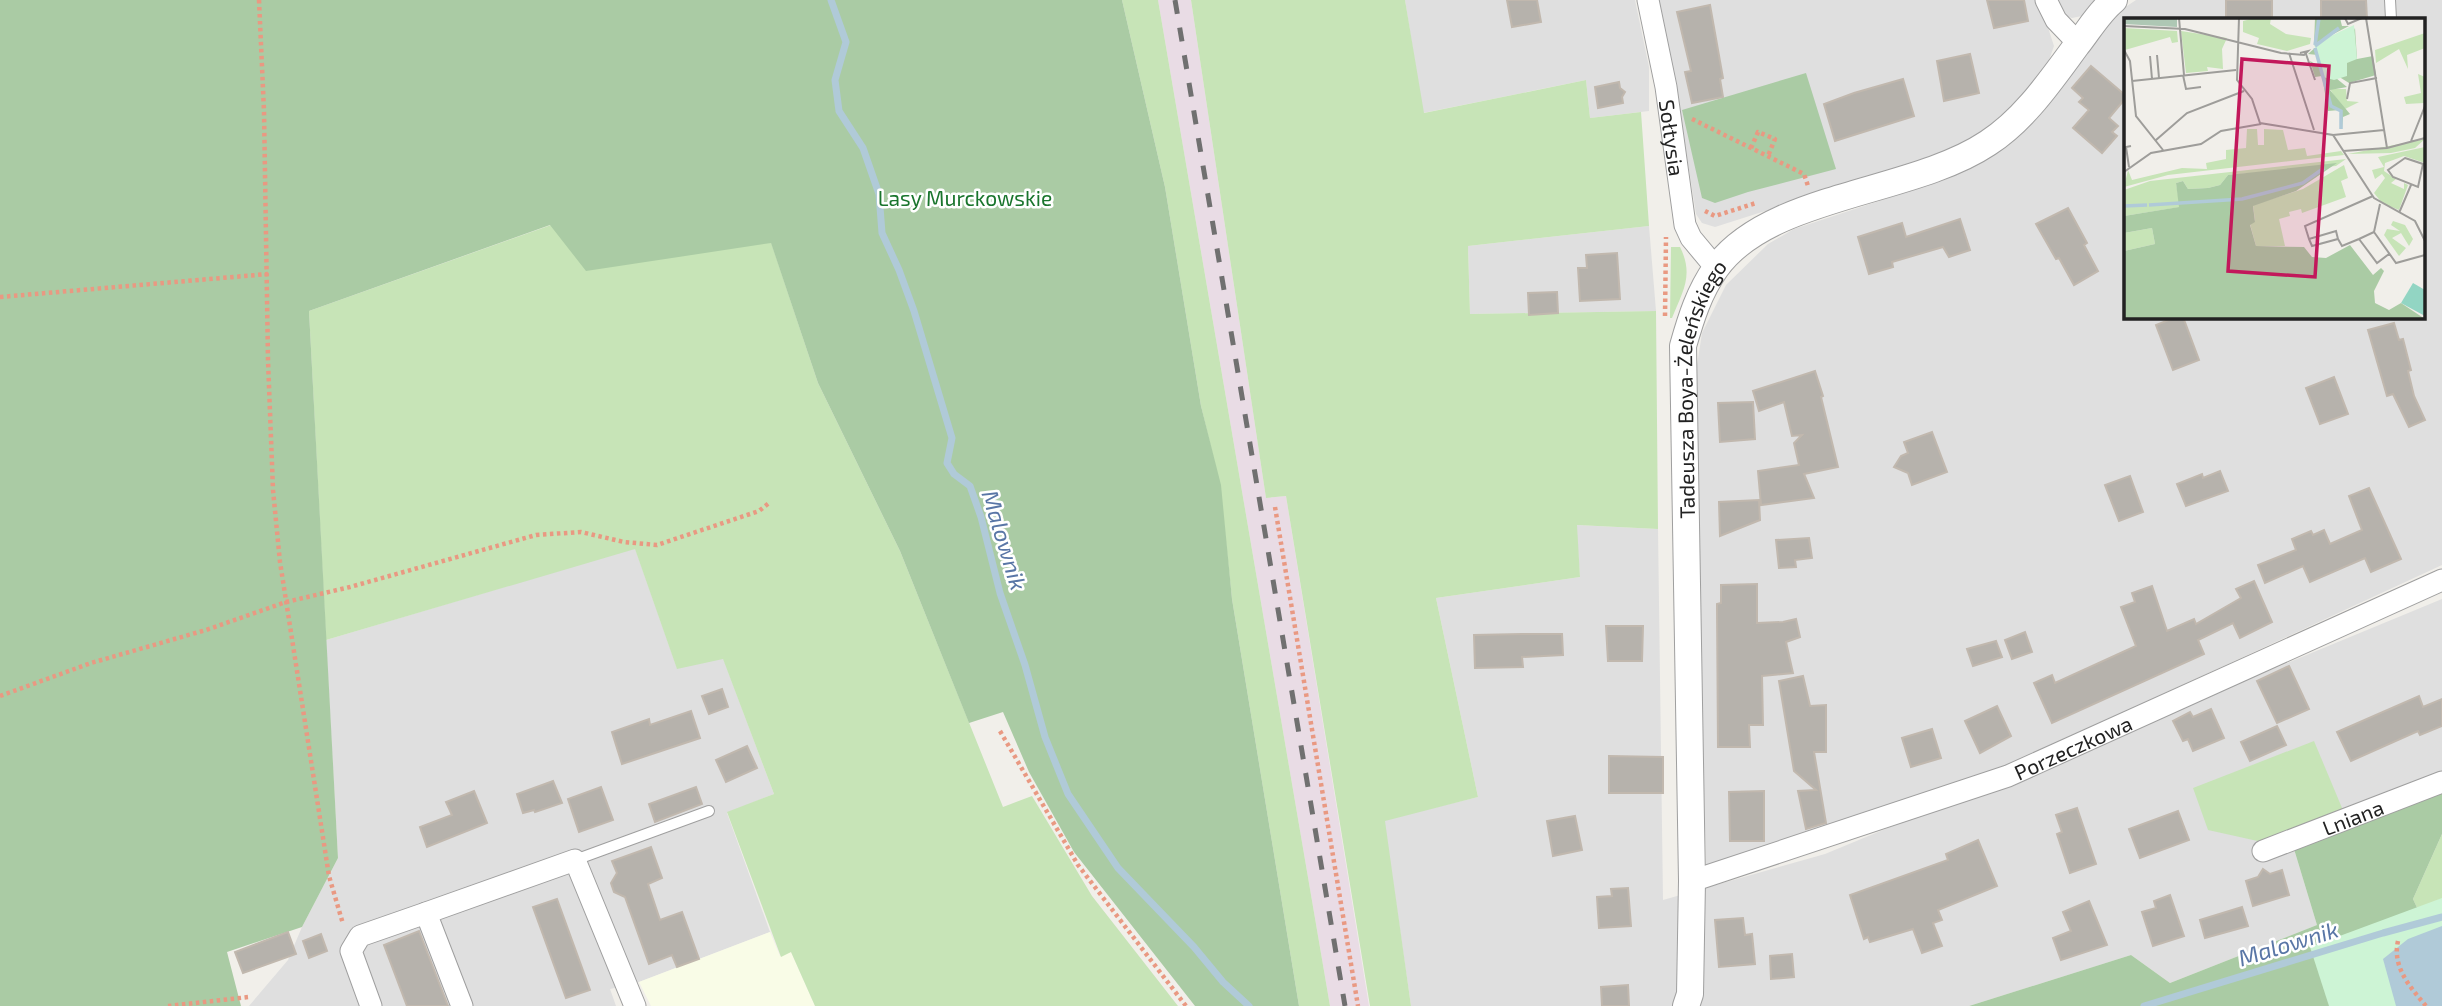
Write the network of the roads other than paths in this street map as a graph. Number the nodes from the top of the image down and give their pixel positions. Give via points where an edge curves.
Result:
1 (1648, 0) edge
2 (2046, 0) edge
3 (2114, 0) edge
4 (2390, 0) edge
5 (2391, 18) edge
6 (2079, 44) junction
7 (1716, 268) junction
8 (2442, 580) edge
9 (2442, 782) edge
10 (709, 811) dead end
11 (2263, 851) dead end
12 (575, 860) junction
13 (1692, 881) junction
14 (426, 912) junction
15 (371, 1006) edge
16 (462, 1006) edge
17 (635, 1006) edge
18 (1686, 1006) edge

1 - 7 street, Sołtysia via 1670,108 1685,225
2 - 6 street via 2056,20
3 - 6 street, Tadeusza Boya-Żeleńskiego
4 - 5 lane
6 - 7 street, Tadeusza Boya-Żeleńskiego via 2030,105 1991,142 1909,178 1776,221 1740,244
7 - 13 street, Tadeusza Boya-Żeleńskiego via 1693,312 1683,346
8 - 13 street, Porzeczkowa via 2008,776
9 - 11 street, Lniana
10 - 12 lane
12 - 14 street
12 - 17 street
13 - 18 street, Tadeusza Boya-Żeleńskiego
14 - 15 street via 360,936 351,951
14 - 16 street

